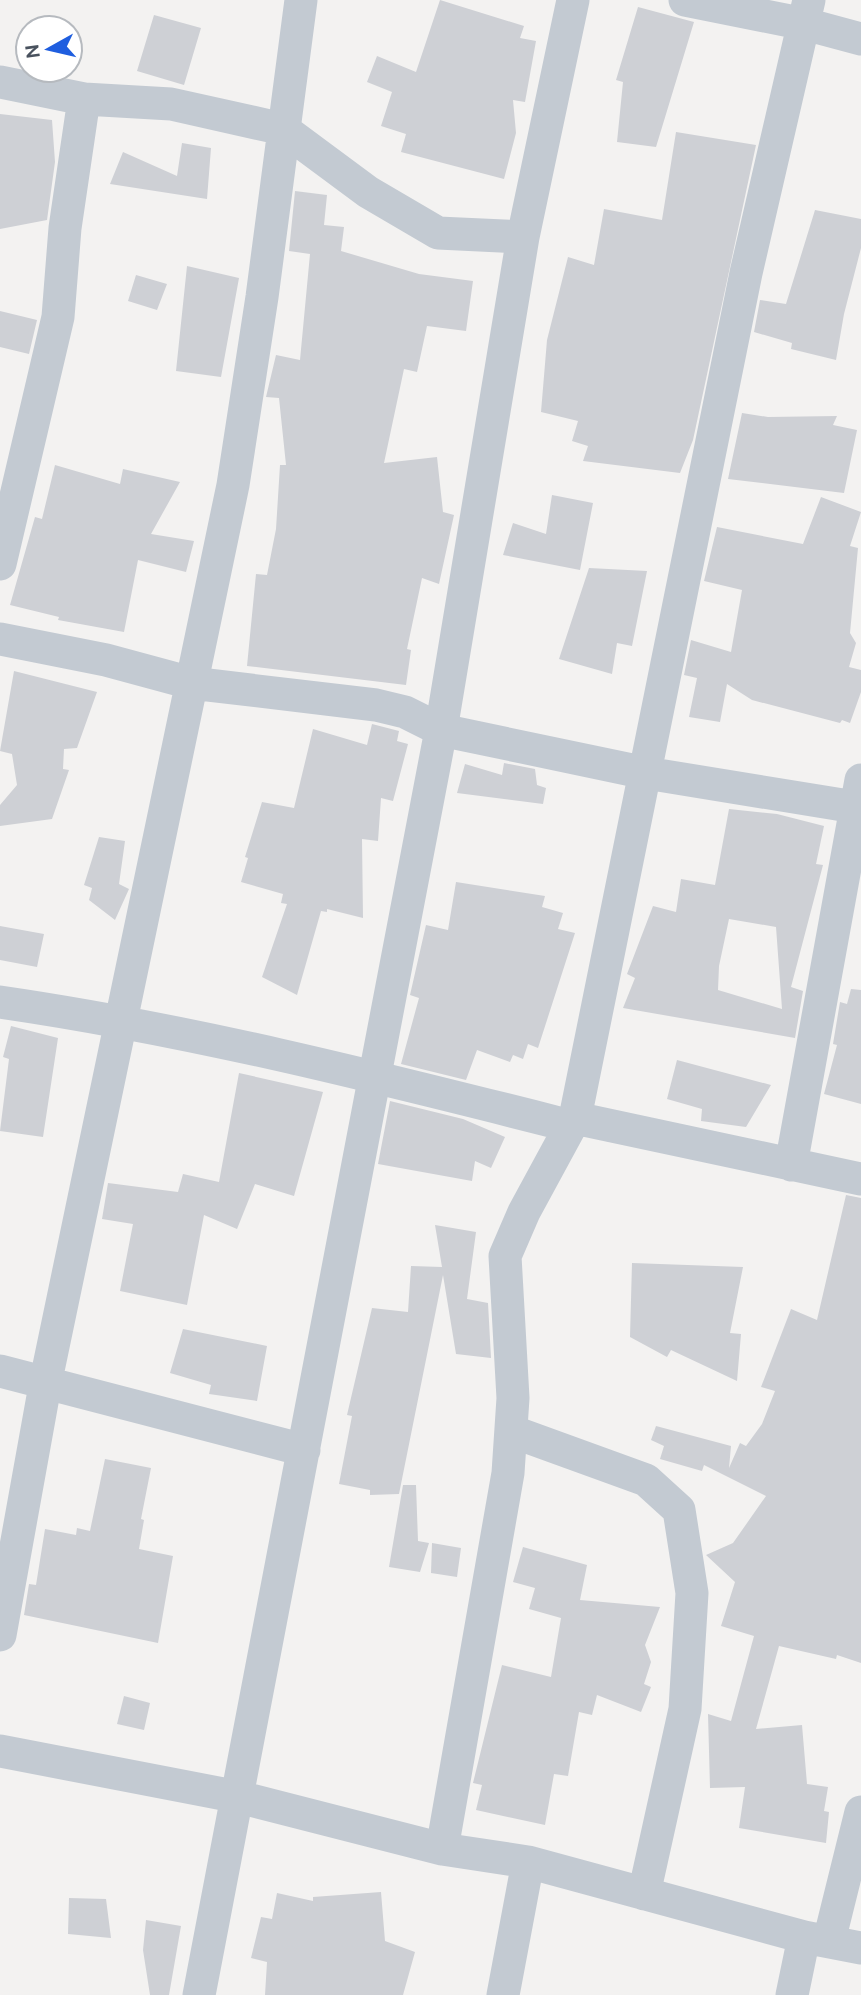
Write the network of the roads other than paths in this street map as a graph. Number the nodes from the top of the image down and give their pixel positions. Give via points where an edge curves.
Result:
1 (301, 0) edge
2 (573, 0) edge
3 (685, 0) edge
4 (807, 12) edge
5 (861, 39) edge
6 (0, 82) edge
7 (85, 99) junction
8 (283, 130) junction
9 (523, 237) junction
10 (0, 564) edge
11 (0, 639) edge
12 (191, 683) junction
13 (441, 730) junction
14 (646, 773) junction
15 (859, 798) edge
16 (0, 1002) edge
17 (121, 1020) junction
18 (376, 1077) junction
19 (573, 1122) junction
20 (791, 1165) junction
21 (861, 1179) edge
22 (0, 1371) edge
23 (46, 1380) junction
24 (511, 1431) junction
25 (304, 1450) junction
26 (0, 1634) edge
27 (0, 1751) edge
28 (239, 1797) junction
29 (861, 1812) edge
30 (442, 1849) junction
31 (528, 1862) junction
32 (644, 1894) junction
33 (816, 1939) junction
34 (861, 1948) edge
35 (199, 1995) edge
36 (503, 1995) edge
37 (792, 1995) edge

1 - 8 street
2 - 9 street
3 - 4 street
4 - 5 street
4 - 14 street via 746,274
6 - 7 street
7 - 8 street via 171,104
7 - 10 street via 65,228 58,317
8 - 9 street via 368,192 438,233
8 - 12 street via 233,485
9 - 13 street
11 - 12 street
12 - 13 street via 376,705 405,712
12 - 17 street
13 - 14 street
13 - 18 street
14 - 15 street
14 - 19 street
15 - 20 street
16 - 17 street
17 - 18 street
17 - 23 street
18 - 19 street
18 - 25 street
19 - 20 street
19 - 24 street via 505,1256
20 - 21 street
22 - 23 street
23 - 25 street
23 - 26 street
24 - 30 street via 508,1473
24 - 32 street via 646,1480 679,1510 692,1593 685,1709
25 - 28 street
27 - 28 street
28 - 30 street
28 - 35 street
29 - 33 street
30 - 31 street
31 - 32 street
31 - 36 street
32 - 33 street
33 - 34 street
33 - 37 street

